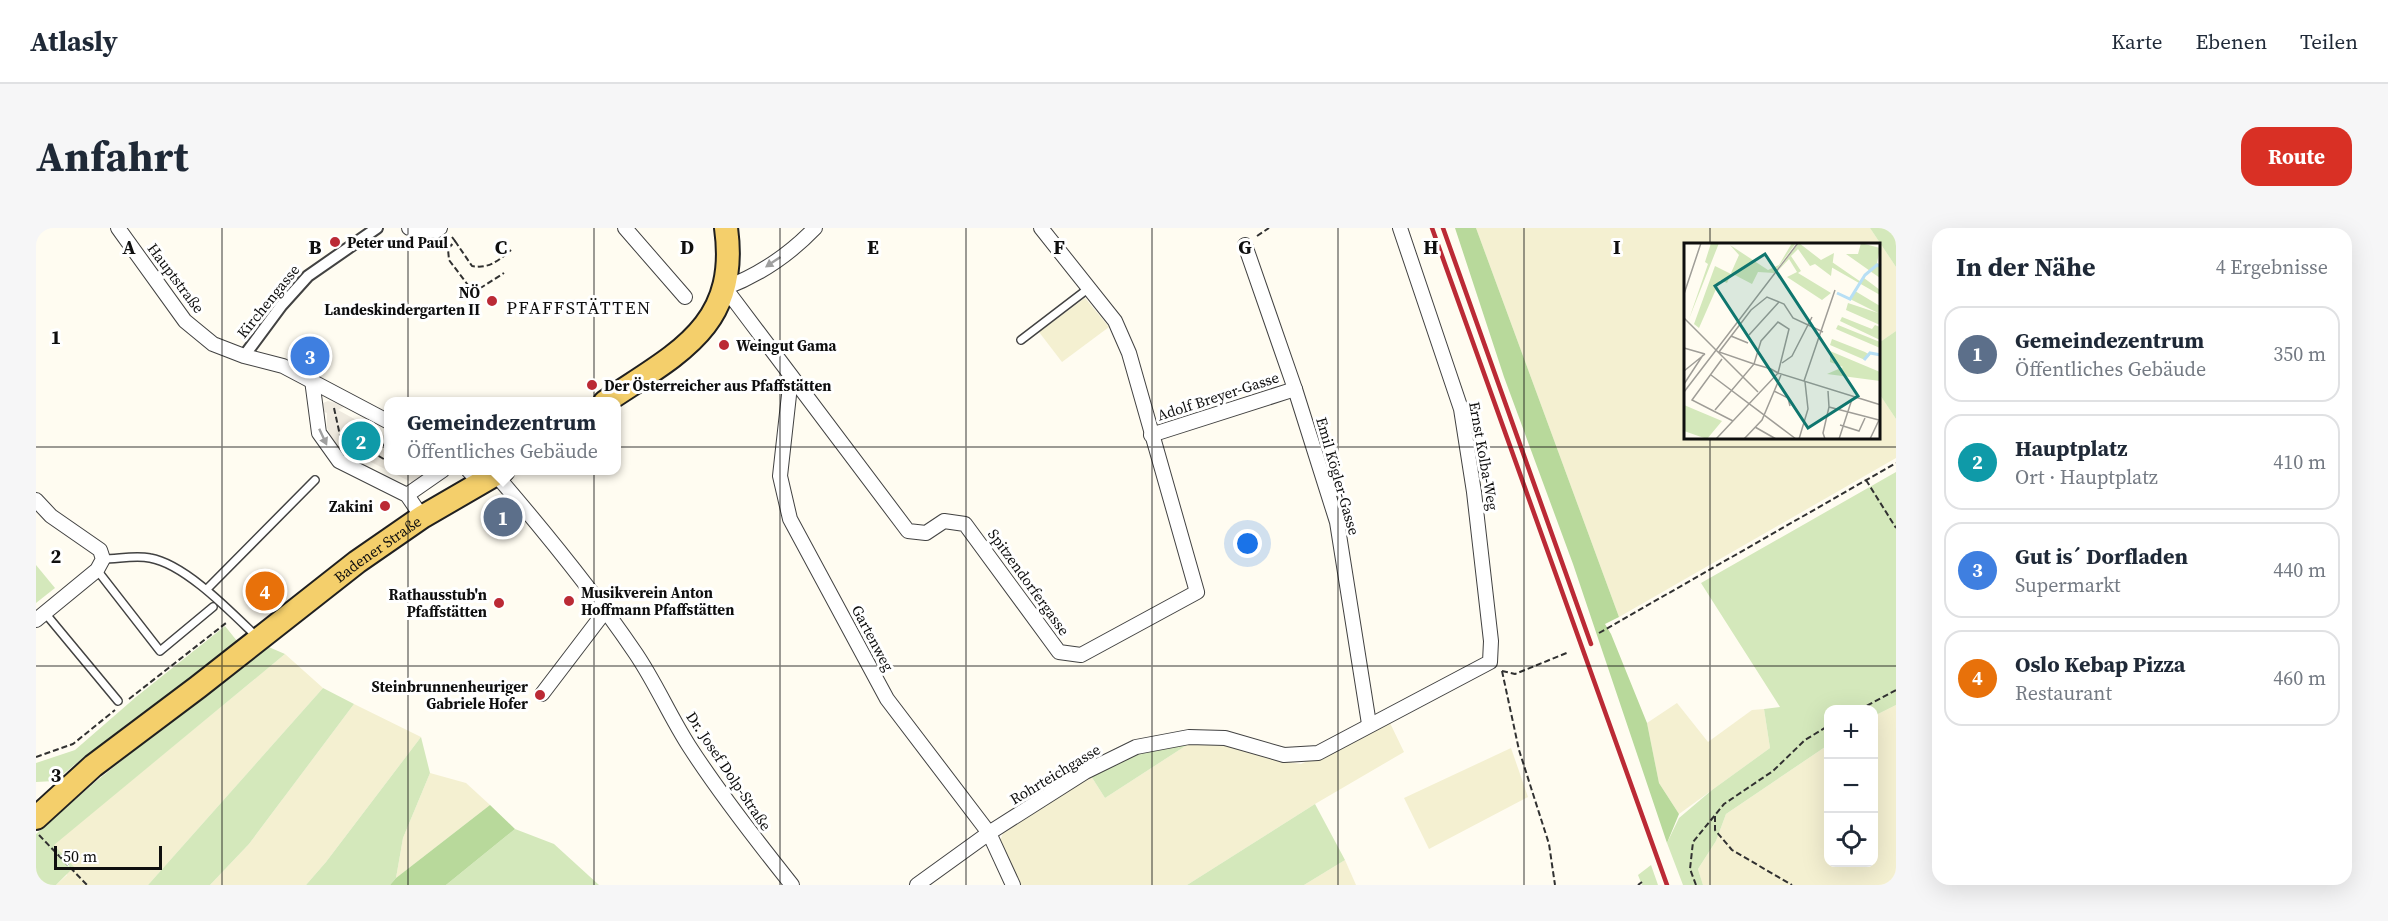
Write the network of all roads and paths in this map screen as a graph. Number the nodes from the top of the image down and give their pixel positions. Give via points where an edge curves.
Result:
1 (118, 228) edge
2 (377, 228) edge
3 (409, 228) edge
4 (624, 228) edge
5 (726, 228) edge
6 (815, 228) edge
7 (1041, 228) edge
8 (1400, 228) edge
9 (442, 232) edge
10 (455, 241) junction
11 (1245, 244) dead end
12 (511, 250) dead end
13 (504, 273) dead end
14 (725, 288) junction
15 (1089, 288) junction
16 (685, 297) dead end
17 (1021, 340) dead end
18 (244, 356) junction
19 (791, 377) junction
20 (312, 380) junction
21 (1294, 389) junction
22 (612, 397) edge
23 (334, 404) dead end
24 (812, 404) junction
25 (788, 419) junction
26 (384, 425) edge
27 (384, 427) edge
28 (1152, 435) junction
29 (373, 437) junction
30 (384, 446) edge
31 (363, 447) junction
32 (344, 459) junction
33 (384, 459) edge
34 (1896, 463) edge
35 (437, 475) edge
36 (487, 475) edge
37 (315, 480) dead end
38 (1866, 480) junction
39 (407, 495) junction
40 (36, 500) edge
41 (422, 517) junction
42 (1896, 528) edge
43 (100, 565) junction
44 (207, 589) junction
45 (213, 607) dead end
46 (606, 610) junction
47 (235, 615) junction
48 (40, 616) edge
49 (1599, 633) dead end
50 (258, 638) junction
51 (1569, 652) dead end
52 (1490, 662) joint
53 (1896, 690) edge
54 (542, 694) dead end
55 (127, 701) dead end
56 (118, 705) joint
57 (1868, 705) edge
58 (1369, 724) junction
59 (1824, 728) edge
60 (36, 757) edge
61 (1715, 816) junction
62 (37, 818) edge
63 (989, 833) junction
64 (1642, 882) dead end
65 (87, 885) edge
66 (792, 885) edge
67 (917, 885) edge
68 (1013, 885) edge
69 (1555, 885) edge
70 (1638, 885) edge
71 (1696, 885) edge
72 (1792, 885) edge

1 - 18 street, Hauptstraße via 185,321 213,344
2 - 18 street, Kirchengasse via 308,276
3 - 9 street
4 - 16 street
5 - 14 main road via 730,252
6 -> 14 street via 773,263
7 - 15 street, Spitzendorfergasse
8 - 52 street, Ernst Kolba-Weg via 1461,409 1476,504
9 - 10 path
10 - 12 path via 472,266 481,268 491,266
10 - 13 path via 448,249 449,260 471,289 481,289
11 - 21 street, Emil Kögler-Gasse
14 - 19 street, Spitzendorfergasse
14 - 22 main road via 715,313 687,347
15 - 17 lane
15 - 28 street, Spitzendorfergasse via 1115,321 1129,353
18 - 20 street, Hauptstraße via 284,366
19 - 24 street, Spitzendorfergasse
19 - 25 street, Gartenweg
20 - 26 street, Hauptstraße
20 -> 32 street via 319,434
21 - 28 street, Adolf Breyer-Gasse
21 - 58 street, Emil Kögler-Gasse via 1337,522
23 - 32 path
24 - 25 street
24 - 28 street, Spitzendorfergasse via 908,531 926,533 945,521 965,524 1059,652 1081,655 1197,592
25 - 63 street, Gartenweg via 780,476 790,519 887,699
27 - 29 path
29 - 30 path
29 - 31 path
31 - 32 path
31 - 33 path
32 - 39 street
34 - 38 path
35 - 39 street
36 - 41 main road, Badener Straße
36 - 46 street, Dr. Josef Dolp-Straße via 536,521
37 - 44 lane
38 - 42 path
38 - 49 path
39 - 41 street
40 - 43 street via 51,516 100,550
41 - 50 main road, Badener Straße
43 - 44 lane via 150,558
43 - 45 lane via 160,651
43 - 48 street
44 - 47 lane
46 - 54 street
46 - 66 street, Dr. Josef Dolp-Straße via 693,752
47 - 50 lane
47 - 55 path
48 - 56 lane
50 - 62 main road, Badener Straße via 93,766
51 - 69 path via 1515,674 1502,671 1519,750 1549,844
52 - 58 street, Rohrteichgasse
53 - 57 path
56 - 60 path via 73,744
58 - 63 street, Rohrteichgasse via 1318,753 1284,755 1225,738 1189,737 1136,747 1085,772
59 - 61 path via 1805,740 1773,771 1724,804
61 - 71 path via 1693,842 1690,869
61 - 72 path via 1715,830 1732,850
62 - 65 path
63 - 67 street, Rohrteichgasse
63 - 68 street, Gartenweg
64 - 70 path

